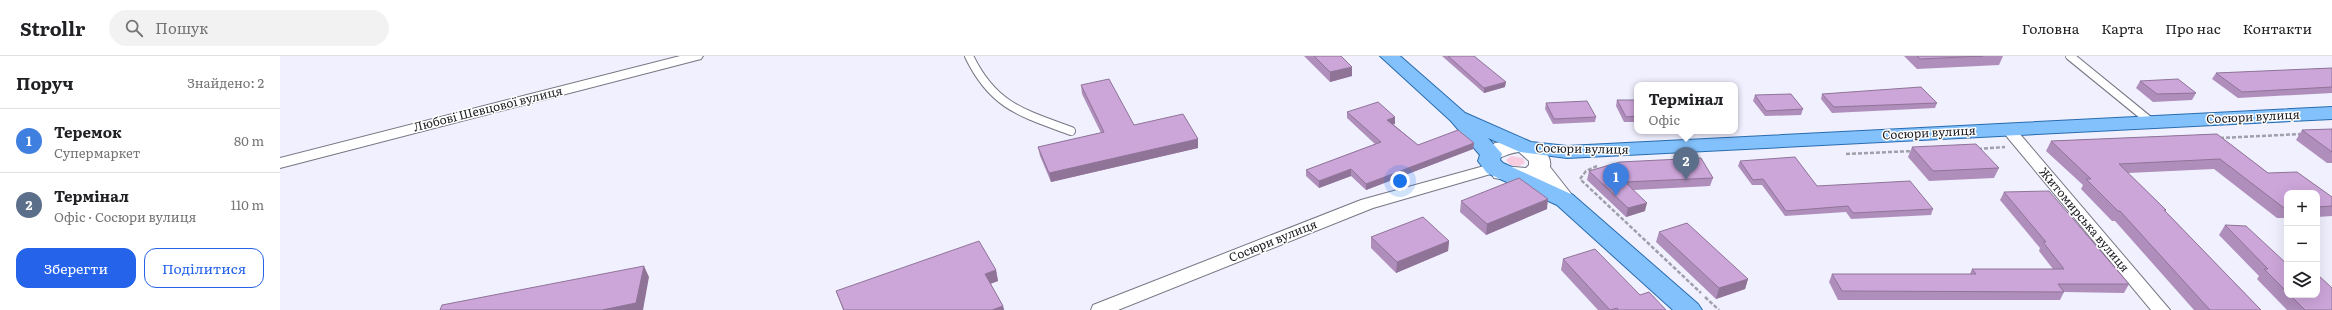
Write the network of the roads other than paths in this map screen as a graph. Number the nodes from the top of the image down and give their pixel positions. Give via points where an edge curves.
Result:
1 (696, 56) edge
2 (968, 56) edge
3 (1389, 56) edge
4 (2070, 56) edge
5 (2332, 113) edge
6 (1458, 117) junction
7 (2151, 122) junction
8 (2008, 129) junction
9 (1072, 131) dead end
10 (1523, 147) junction
11 (280, 163) edge
12 (1496, 165) junction
13 (1540, 168) junction
14 (1565, 200) junction
15 (1100, 310) edge
16 (1689, 310) edge
17 (2161, 310) edge

1 - 11 street, Любові Шевцової вулиця
2 - 9 lane via 987,88 1009,107
3 - 6 main road
4 - 7 lane
5 - 7 main road, Сосюри вулиця
6 - 10 main road, Сосюри вулиця
6 - 12 main road
7 - 8 main road, Сосюри вулиця
8 - 10 main road, Сосюри вулиця via 1621,151 1567,152
8 - 17 street, Житомирська вулиця
10 - 12 main road via 1502,147
10 - 13 main road via 1540,159
12 - 13 main road via 1524,175
12 - 14 main road
12 - 15 street, Сосюри вулиця via 1367,204
13 - 14 main road
14 - 16 main road

